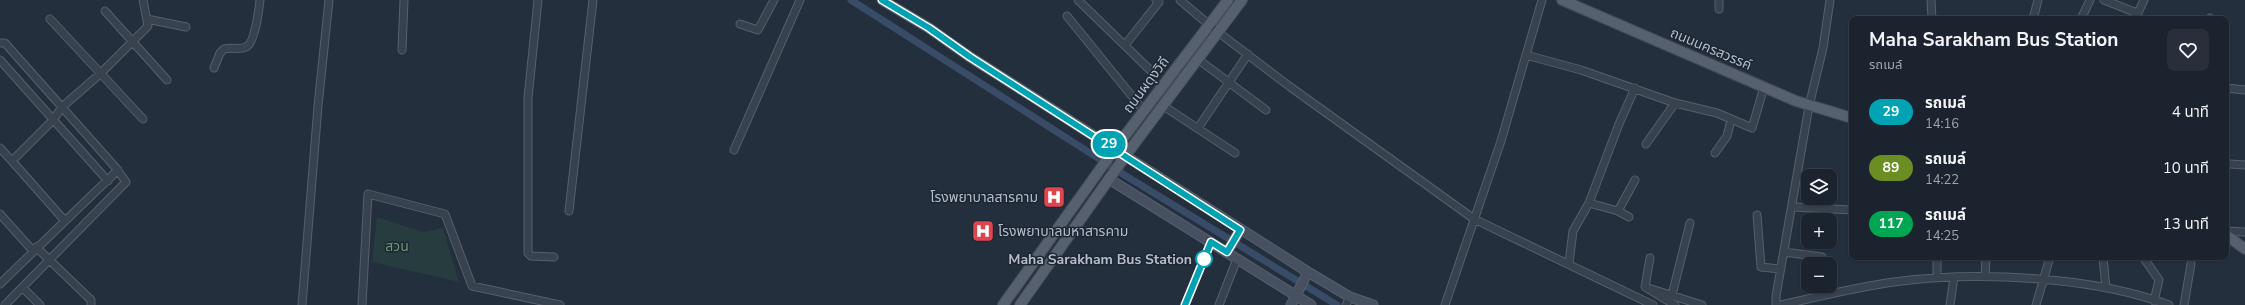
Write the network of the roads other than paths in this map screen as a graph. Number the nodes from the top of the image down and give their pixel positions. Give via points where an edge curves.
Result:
1 (143, 0) edge
2 (260, 0) edge
3 (329, 0) edge
4 (404, 0) edge
5 (538, 0) edge
6 (592, 0) edge
7 (774, 0) edge
8 (800, 0) edge
9 (882, 0) edge
10 (1079, 0) edge
11 (1156, 0) edge
12 (1180, 0) edge
13 (1228, 0) edge
14 (1242, 0) edge
15 (1542, 0) edge
16 (1562, 0) edge
17 (1719, 0) edge
18 (1830, 0) edge
19 (1931, 0) edge
20 (2038, 0) edge
21 (2090, 0) edge
22 (2104, 0) edge
23 (2144, 0) edge
24 (1719, 9) dead end
25 (105, 11) dead end
26 (1067, 16) dead end
27 (1932, 16) edge
28 (2034, 16) edge
29 (2082, 16) edge
30 (2136, 16) edge
31 (50, 19) dead end
32 (146, 19) junction
33 (740, 24) dead end
34 (186, 27) dead end
35 (1214, 29) junction
36 (133, 41) junction
37 (0, 43) edge
38 (1125, 45) junction
39 (402, 50) dead end
40 (1248, 54) junction
41 (1526, 56) junction
42 (0, 60) edge
43 (1203, 63) dead end
44 (214, 68) dead end
45 (1150, 70) dead end
46 (100, 74) junction
47 (167, 80) dead end
48 (1229, 82) junction
49 (1764, 87) junction
50 (1635, 88) junction
51 (2229, 88) edge
52 (2245, 90) edge
53 (1675, 103) junction
54 (1162, 105) junction
55 (1809, 106) junction
56 (62, 108) junction
57 (1266, 110) dead end
58 (1144, 111) junction
59 (1849, 117) edge
60 (143, 119) dead end
61 (53, 120) junction
62 (1731, 120) junction
63 (1198, 128) junction
64 (1646, 144) dead end
65 (0, 148) edge
66 (734, 150) dead end
67 (1113, 151) junction
68 (1235, 153) dead end
69 (1714, 153) dead end
70 (1124, 158) junction
71 (12, 161) junction
72 (2230, 164) dead end
73 (2245, 166) edge
74 (118, 170) junction
75 (1111, 176) junction
76 (1635, 180) dead end
77 (108, 181) junction
78 (1589, 203) junction
79 (1793, 207) junction
80 (1849, 210) edge
81 (569, 211) dead end
82 (1618, 211) junction
83 (0, 214) edge
84 (1756, 215) dead end
85 (1629, 217) dead end
86 (1474, 219) junction
87 (64, 221) junction
88 (1690, 223) dead end
89 (1240, 230) junction
90 (2229, 231) edge
91 (2245, 232) edge
92 (2229, 237) edge
93 (1211, 242) junction
94 (35, 249) junction
95 (2245, 249) edge
96 (1227, 252) junction
97 (1784, 252) junction
98 (554, 257) dead end
99 (1816, 257) edge
100 (1650, 258) dead end
101 (51, 259) junction
102 (1237, 259) junction
103 (1937, 260) edge
104 (1986, 260) edge
105 (2049, 260) edge
106 (2103, 260) edge
107 (2145, 260) edge
108 (1569, 263) junction
109 (2191, 264) dead end
110 (1781, 269) junction
111 (1308, 272) junction
112 (1954, 277) junction
113 (1984, 277) junction
114 (1937, 278) junction
115 (2043, 279) junction
116 (0, 284) edge
117 (1645, 287) junction
118 (23, 288) junction
119 (2106, 288) junction
120 (1672, 295) junction
121 (1296, 296) junction
122 (1348, 301) edge
123 (2154, 301) junction
124 (5, 305) edge
125 (40, 305) edge
126 (91, 305) edge
127 (302, 305) edge
128 (362, 305) edge
129 (560, 305) edge
130 (1003, 305) edge
131 (1020, 305) edge
132 (1185, 305) edge
133 (1219, 305) edge
134 (1291, 305) edge
135 (1311, 305) edge
136 (1373, 305) edge
137 (1445, 305) edge
138 (1653, 305) edge
139 (1675, 305) edge
140 (1702, 305) edge
141 (1776, 305) edge
142 (1781, 305) edge
143 (1950, 305) edge
144 (2036, 305) edge
145 (2169, 305) edge
146 (2184, 305) edge

1 - 32 street
2 - 44 street via 258,18 250,43 247,47 224,48
3 - 127 street
4 - 39 street
5 - 98 street via 528,98 528,253 531,256
6 - 81 street
7 - 33 street via 758,30
8 - 66 street
9 - 67 street
10 - 38 street
11 - 38 street via 1159,2
12 - 35 street
13 - 35 main road, ถนนผดุงวิถี
14 - 35 main road, ถนนผดุงวิถี
15 - 41 street
16 - 49 main road, ถนนนครสวรรค์
17 - 24 street
18 - 55 street via 1823,48
19 - 27 street
20 - 28 street
21 - 29 street
22 - 30 street
23 - 30 street
25 - 36 street
26 - 58 street
31 - 46 street
32 - 34 street
32 - 36 street via 148,26
35 - 40 street
35 - 54 main road, ถนนผดุงวิถี
35 - 58 main road, ถนนผดุงวิถี
36 - 46 street
36 - 47 street
37 - 56 street via 5,43
38 - 45 street
40 - 48 street
40 - 86 street
41 - 50 street
41 - 86 street via 1501,141
42 - 61 street
43 - 48 street
46 - 56 street
46 - 60 street
48 - 57 street
48 - 63 street
49 - 55 main road, ถนนนครสวรรค์
49 - 62 street via 1752,128
50 - 53 street
50 - 78 street
51 - 52 street
53 - 62 street via 1717,113
53 - 64 street
54 - 63 street
54 - 70 main road, ถนนผดุงวิถี
55 - 59 main road, ถนนนครสวรรค์
55 - 79 street
56 - 61 street
56 - 74 street
58 - 67 main road, ถนนผดุงวิถี
61 - 71 street
61 - 77 street
62 - 69 street via 1727,136
63 - 68 street
65 - 71 street
67 - 70 street
67 - 130 main road, ถนนผดุงวิถี
70 - 75 main road, ถนนผดุงวิถี
70 - 89 street
71 - 87 street
72 - 73 street
74 - 77 street
74 - 101 street via 126,182
75 - 93 street
75 - 131 main road, ถนนผดุงวิถี
76 - 82 street
77 - 87 street
78 - 82 street
78 - 108 street via 1573,231
79 - 80 street
79 - 97 street
82 - 85 street
83 - 94 street
84 - 110 street via 1761,267
86 - 108 street via 1523,244
86 - 137 street
87 - 94 street
88 - 120 street
89 - 96 street
89 - 111 street
90 - 91 street
92 - 95 main road
93 - 96 street
93 - 132 street
94 - 101 street
94 - 116 street
96 - 102 street
97 - 99 street
97 - 110 street
100 - 117 street
101 - 118 street
101 - 126 street via 91,300
102 - 121 street
102 - 133 street
103 - 114 street
104 - 113 street
105 - 115 street
106 - 119 street
107 - 123 street via 2159,280
108 - 138 street
109 - 146 street
110 - 141 street
111 - 121 street
111 - 122 street
112 - 113 street
112 - 114 street
112 - 143 street
113 - 115 street
114 - 142 street via 1892,282
115 - 119 street
115 - 144 street
117 - 120 street
117 - 139 street
118 - 124 street
118 - 125 street
119 - 123 street
120 - 140 street
121 - 134 street
121 - 135 street
122 - 136 street
123 - 145 street
128 - 129 street via 368,194 445,214 472,286

